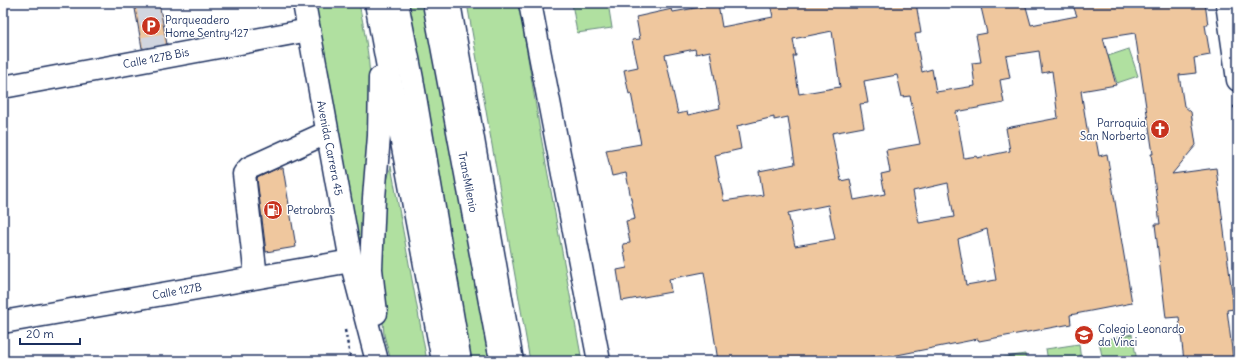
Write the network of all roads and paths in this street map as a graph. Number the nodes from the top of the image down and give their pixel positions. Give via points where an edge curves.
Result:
1 (304, 3) edge
2 (376, 3) edge
3 (397, 3) edge
4 (434, 3) edge
5 (449, 3) edge
6 (530, 3) edge
7 (1227, 3) edge
8 (308, 30) junction
9 (381, 31) junction
10 (1238, 80) edge
11 (3, 87) edge
12 (1238, 107) edge
13 (1233, 108) dead end
14 (326, 132) junction
15 (351, 261) junction
16 (256, 277) junction
17 (3, 322) edge
18 (377, 361) edge
19 (381, 361) edge
20 (442, 361) edge
21 (460, 361) edge
22 (501, 361) edge
23 (512, 361) edge
24 (599, 361) edge

1 - 8 main road, Avenida Carrera 45
2 - 9 main road
3 - 21 main road
4 - 22 main road, TransMilenio
5 - 23 main road
6 - 24 main road
7 - 10 main road
8 - 11 main road, Calle 127B Bis via 156,54
8 - 14 main road, Avenida Carrera 45
9 - 19 main road via 380,136 371,269
9 - 20 main road
12 - 13 path
14 - 15 main road, Avenida Carrera 45
14 - 16 main road via 249,168 244,174
15 - 16 main road, Calle 127B
15 - 18 main road, Avenida Carrera 45
16 - 17 main road, Calle 127B

